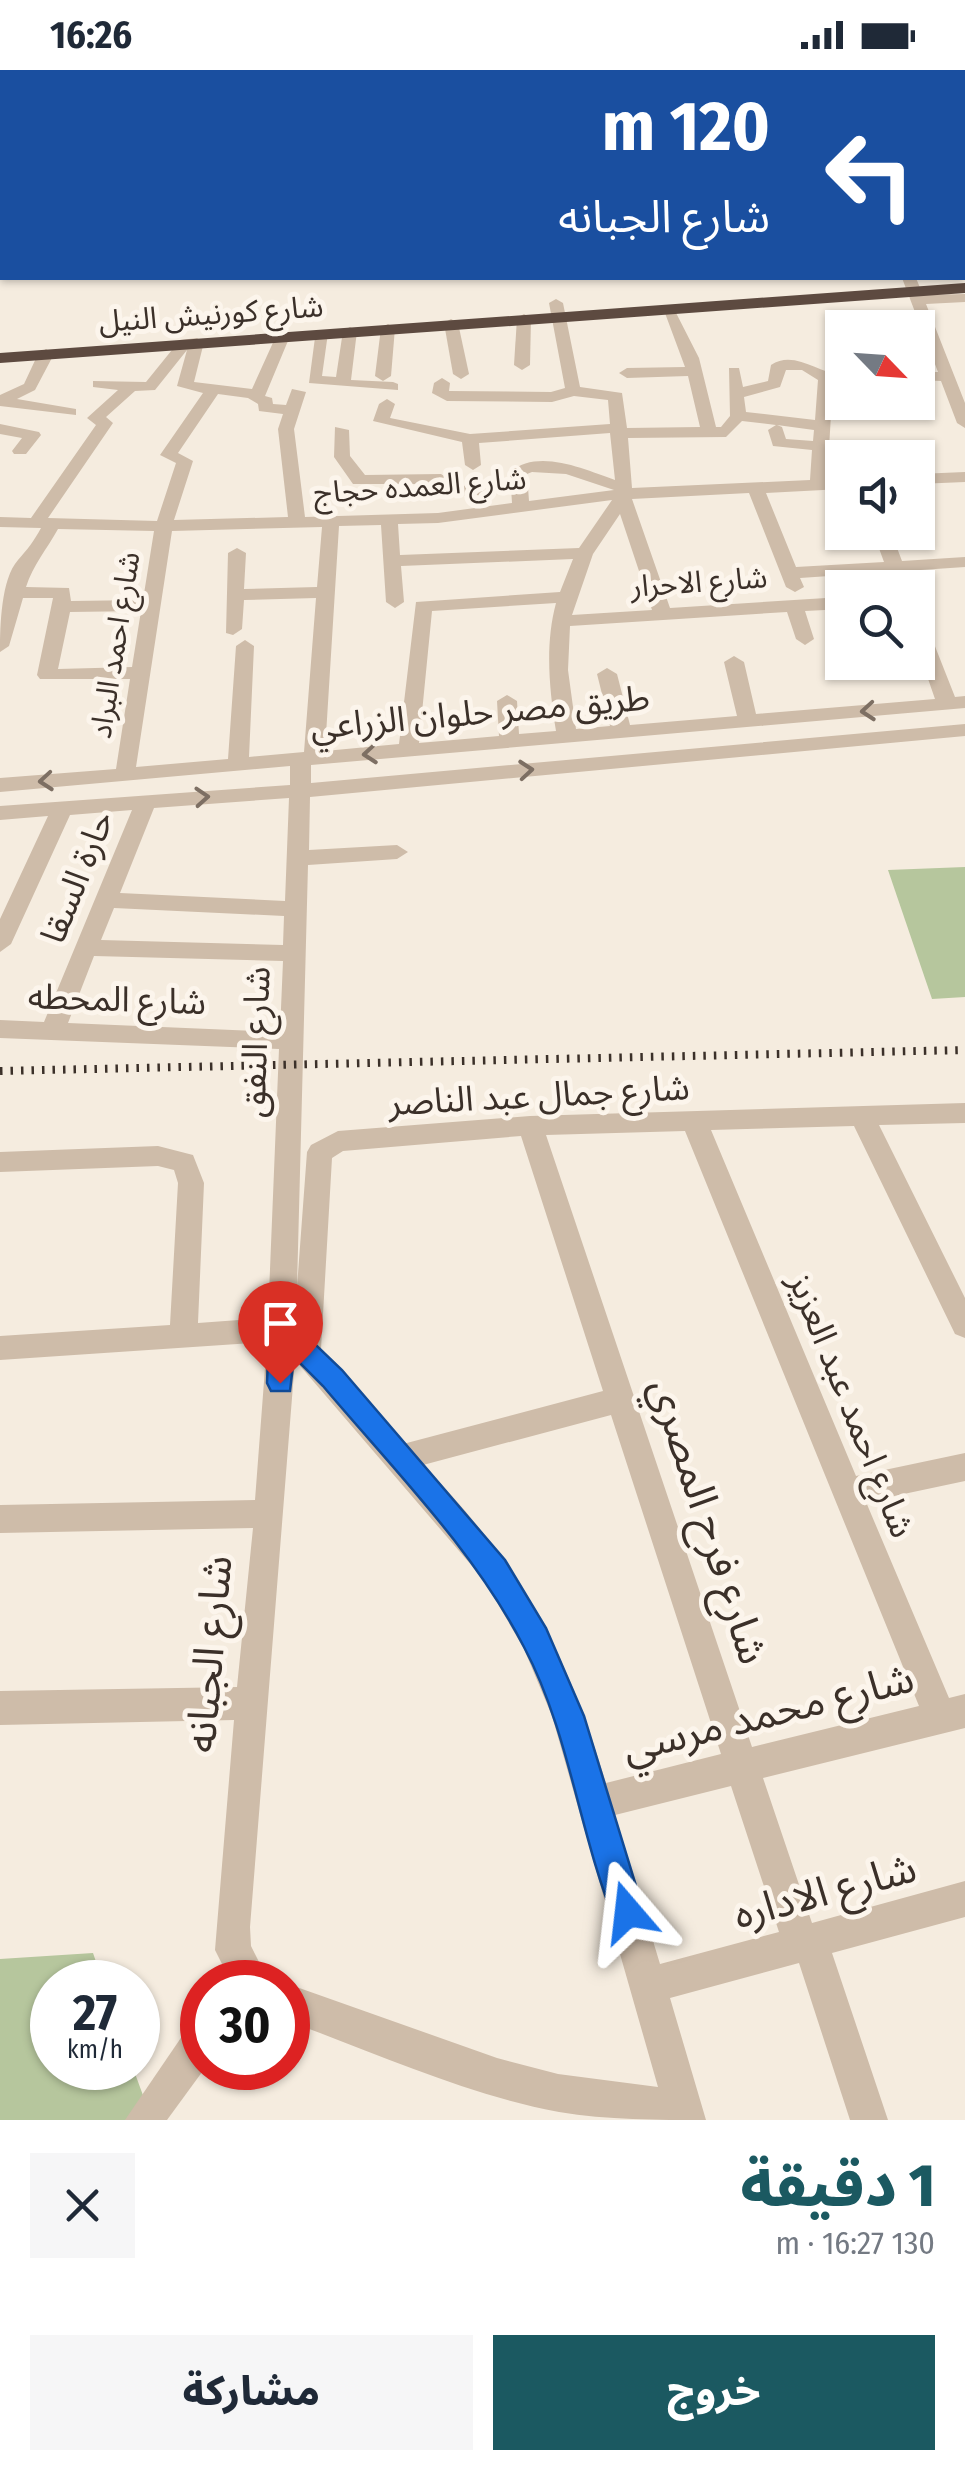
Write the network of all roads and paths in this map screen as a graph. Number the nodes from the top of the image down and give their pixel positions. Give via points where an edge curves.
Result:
1 (915, 287) edge
2 (965, 288) edge
3 (965, 298) edge
4 (667, 308) junction
5 (557, 309) junction
6 (524, 318) junction
7 (451, 323) junction
8 (388, 328) junction
9 (350, 331) junction
10 (320, 333) junction
11 (283, 336) junction
12 (191, 342) junction
13 (0, 346) edge
14 (937, 352) joint
15 (46, 354) junction
16 (0, 358) edge
17 (522, 365) dead end
18 (695, 370) junction
19 (734, 371) dead end
20 (627, 373) dead end
21 (461, 374) dead end
22 (825, 374) edge
23 (935, 376) edge
24 (947, 376) junction
25 (342, 382) junction
26 (442, 383) dead end
27 (98, 384) dead end
28 (128, 388) junction
29 (388, 389) junction
30 (212, 391) junction
31 (573, 391) junction
32 (298, 392) dead end
33 (256, 394) junction
34 (1, 401) edge
35 (737, 404) junction
36 (770, 408) dead end
37 (290, 410) junction
38 (70, 412) dead end
39 (825, 418) edge
40 (965, 423) edge
41 (823, 426) junction
42 (0, 429) edge
43 (341, 430) dead end
44 (618, 430) junction
45 (776, 430) dead end
46 (718, 432) junction
47 (470, 439) junction
48 (821, 446) junction
49 (20, 452) dead end
50 (965, 477) edge
51 (935, 479) edge
52 (378, 480) junction
53 (818, 485) junction
54 (825, 485) edge
55 (756, 489) junction
56 (498, 490) junction
57 (623, 493) junction
58 (513, 509) junction
59 (362, 520) junction
60 (389, 520) junction
61 (0, 522) edge
62 (297, 522) junction
63 (331, 522) junction
64 (43, 525) junction
65 (164, 526) junction
66 (889, 550) edge
67 (237, 553) dead end
68 (582, 554) junction
69 (0, 556) edge
70 (34, 556) junction
71 (392, 561) junction
72 (965, 562) edge
73 (895, 566) junction
74 (896, 570) edge
75 (789, 573) junction
76 (478, 578) dead end
77 (326, 592) junction
78 (235, 595) junction
79 (566, 596) junction
80 (479, 600) junction
81 (8, 602) edge
82 (395, 602) dead end
83 (152, 604) junction
84 (62, 605) junction
85 (825, 605) edge
86 (798, 606) junction
87 (663, 615) junction
88 (560, 621) junction
89 (805, 639) dead end
90 (0, 646) edge
91 (734, 662) dead end
92 (935, 663) edge
93 (141, 673) junction
94 (606, 674) dead end
95 (507, 701) dead end
96 (956, 703) edge
97 (160, 716) dead end
98 (134, 718) junction
99 (748, 722) junction
100 (965, 730) edge
101 (622, 733) junction
102 (567, 738) junction
103 (509, 742) junction
104 (408, 751) junction
105 (307, 759) junction
106 (238, 764) junction
107 (125, 774) junction
108 (0, 786) edge
109 (300, 791) junction
110 (146, 802) junction
111 (62, 808) junction
112 (0, 812) edge
113 (397, 852) dead end
114 (297, 858) junction
115 (106, 900) junction
116 (296, 909) junction
117 (0, 944) edge
118 (86, 948) junction
119 (294, 953) junction
120 (0, 1029) edge
121 (52, 1034) junction
122 (291, 1041) junction
123 (965, 1113) edge
124 (862, 1116) junction
125 (694, 1121) junction
126 (530, 1126) junction
127 (0, 1162) edge
128 (965, 1326) edge
129 (282, 1329) junction
130 (184, 1335) junction
131 (0, 1348) edge
132 (307, 1351) junction
133 (622, 1399) junction
134 (396, 1458) junction
135 (965, 1467) edge
136 (847, 1492) junction
137 (269, 1514) junction
138 (0, 1519) edge
139 (252, 1702) junction
140 (0, 1708) edge
141 (952, 1714) edge
142 (742, 1766) junction
143 (593, 1803) junction
144 (965, 1899) edge
145 (805, 1943) junction
146 (238, 1960) edge
147 (650, 1985) junction
148 (310, 2011) edge
149 (180, 2070) edge
150 (685, 2115) edge
151 (144, 2120) edge
152 (869, 2120) edge

1 - 2 highway, شارع كورنيش النيل
1 - 3 street
1 - 4 highway, شارع كورنيش النيل
1 - 5 highway, شارع كورنيش النيل
1 - 14 street
4 - 5 highway, شارع كورنيش النيل
4 - 18 street
5 - 6 highway, شارع كورنيش النيل
5 - 13 highway, شارع كورنيش النيل
5 - 31 street
6 - 7 highway, شارع كورنيش النيل
6 - 17 street
7 - 8 highway, شارع كورنيش النيل
7 - 21 street
8 - 9 highway, شارع كورنيش النيل
8 - 29 street
9 - 10 highway, شارع كورنيش النيل
9 - 25 street
10 - 11 highway, شارع كورنيش النيل
10 - 25 street via 314,380
11 - 12 highway, شارع كورنيش النيل
11 - 33 street
12 - 15 highway, شارع كورنيش النيل
12 - 28 street via 150,387
12 - 30 street via 184,384
14 - 24 street
15 - 16 highway, شارع كورنيش النيل
15 - 34 street via 30,387
18 - 20 street
18 - 46 street
19 - 35 street
22 - 35 street via 801,362 777,366 775,384
23 - 24 street
24 - 40 street
25 - 29 street
26 - 31 street via 447,396 552,397
27 - 28 street
28 - 64 street via 94,419 104,423
29 - 47 street via 380,420
30 - 33 street
30 - 65 street, شارع احمد البراد via 167,461 186,460
31 - 44 street via 614,394
32 - 37 street
33 - 37 street via 265,408
34 - 38 street
35 - 36 street
35 - 41 street
35 - 46 street
37 - 62 street via 286,429
39 - 41 street
41 - 48 street
42 - 49 street via 33,435
43 - 52 street via 342,458 358,479
44 - 46 street
44 - 47 street
44 - 57 street
45 - 48 street via 779,443
47 - 56 street
48 - 53 street
50 - 51 street
52 - 56 street via 441,479 456,491
52 - 59 street
53 - 54 street, شارع العمده حجاج
53 - 55 street, شارع العمده حجاج
55 - 57 street, شارع العمده حجاج
55 - 75 street
56 - 58 street
57 - 58 street, شارع العمده حجاج
57 - 58 street via 560,469 522,468
57 - 68 street
57 - 87 street
58 - 60 street, شارع العمده حجاج
59 - 60 street, شارع العمده حجاج
59 - 63 street, شارع العمده حجاج
60 - 71 street
61 - 64 street, شارع العمده حجاج
62 - 63 street, شارع العمده حجاج
62 - 65 street, شارع العمده حجاج
63 - 77 street, شارع النفق
64 - 65 street, شارع العمده حجاج
64 - 70 street
65 - 83 street, شارع احمد البراد
66 - 73 street
67 - 78 street
68 - 71 street
68 - 79 street
69 - 70 street
70 - 81 street
71 - 82 street
72 - 73 street
73 - 74 street
73 - 75 street
75 - 86 street
76 - 80 street
77 - 78 street
77 - 105 street, شارع النفق
78 - 106 street
79 - 80 street
79 - 88 street
80 - 104 street via 434,602 422,610
81 - 84 street via 64,592
81 - 90 street
83 - 84 street
83 - 93 street, شارع احمد البراد
84 - 93 street via 48,675
85 - 86 street, شارع الاحرار
86 - 87 street, شارع الاحرار
86 - 89 street
87 - 88 street, شارع الاحرار
88 - 102 street via 556,658
91 - 99 street
92 - 96 street
93 - 98 street, شارع احمد البراد
94 - 101 street
95 - 103 street
96 -> 99 street, طريق مصر حلوان الزراعي
97 - 98 street
98 - 107 street, شارع احمد البراد
99 - 101 street, طريق مصر حلوان الزراعي
109 -> 100 street, طريق مصر حلوان الزراعي
101 - 102 street, طريق مصر حلوان الزراعي
102 - 103 street, طريق مصر حلوان الزراعي
103 - 104 street, طريق مصر حلوان الزراعي
104 -> 105 street, طريق مصر حلوان الزراعي
105 - 106 street, طريق مصر حلوان الزراعي
105 - 109 street, شارع النفق
106 - 107 street, طريق مصر حلوان الزراعي
107 -> 108 street, طريق مصر حلوان الزراعي
110 -> 109 street, طريق مصر حلوان الزراعي
109 - 114 street, شارع النفق
110 - 111 street, طريق مصر حلوان الزراعي
110 - 115 street, حارة السقا
111 - 112 street, طريق مصر حلوان الزراعي
111 - 117 street
113 - 114 street
114 - 116 street, شارع النفق
115 - 116 street
115 - 118 street, حارة السقا
116 - 119 street, شارع النفق
118 - 119 street
118 - 121 street, حارة السقا
119 - 122 street, شارع النفق
120 - 121 street, شارع المحطه
121 - 122 street, شارع المحطه
122 - 129 street, شارع النفق
123 - 124 street, شارع جمال عبد الناصر
124 - 125 street, شارع جمال عبد الناصر
124 - 128 street
125 - 126 street, شارع جمال عبد الناصر
125 - 136 street, شارع احمد عبد العزيز
126 - 132 street, شارع جمال عبد الناصر via 338,1141 320,1152
126 - 133 street, شارع فرح المصري
127 - 130 street via 158,1156 184,1162 191,1183
129 - 130 street
129 - 132 street
129 - 137 street, شارع الجبانه
130 - 131 street
132 - 134 street
133 - 134 street
133 - 142 street, شارع فرح المصري
134 - 143 street via 495,1570 536,1638 569,1716
135 - 136 street
136 - 141 street, شارع احمد عبد العزيز
137 - 138 street
137 - 139 street, شارع الجبانه
139 - 140 street
139 - 146 street, شارع الجبانه via 232,1927
141 - 142 street, شارع محمد مرسي
142 - 143 street, شارع محمد مرسي
142 - 145 street, شارع فرح المصري
143 - 147 street
144 - 145 street, شارع الاداره
145 - 147 street, شارع الاداره
145 - 152 street, شارع فرح المصري
147 - 150 street
148 - 150 street via 497,2077
149 - 151 street

